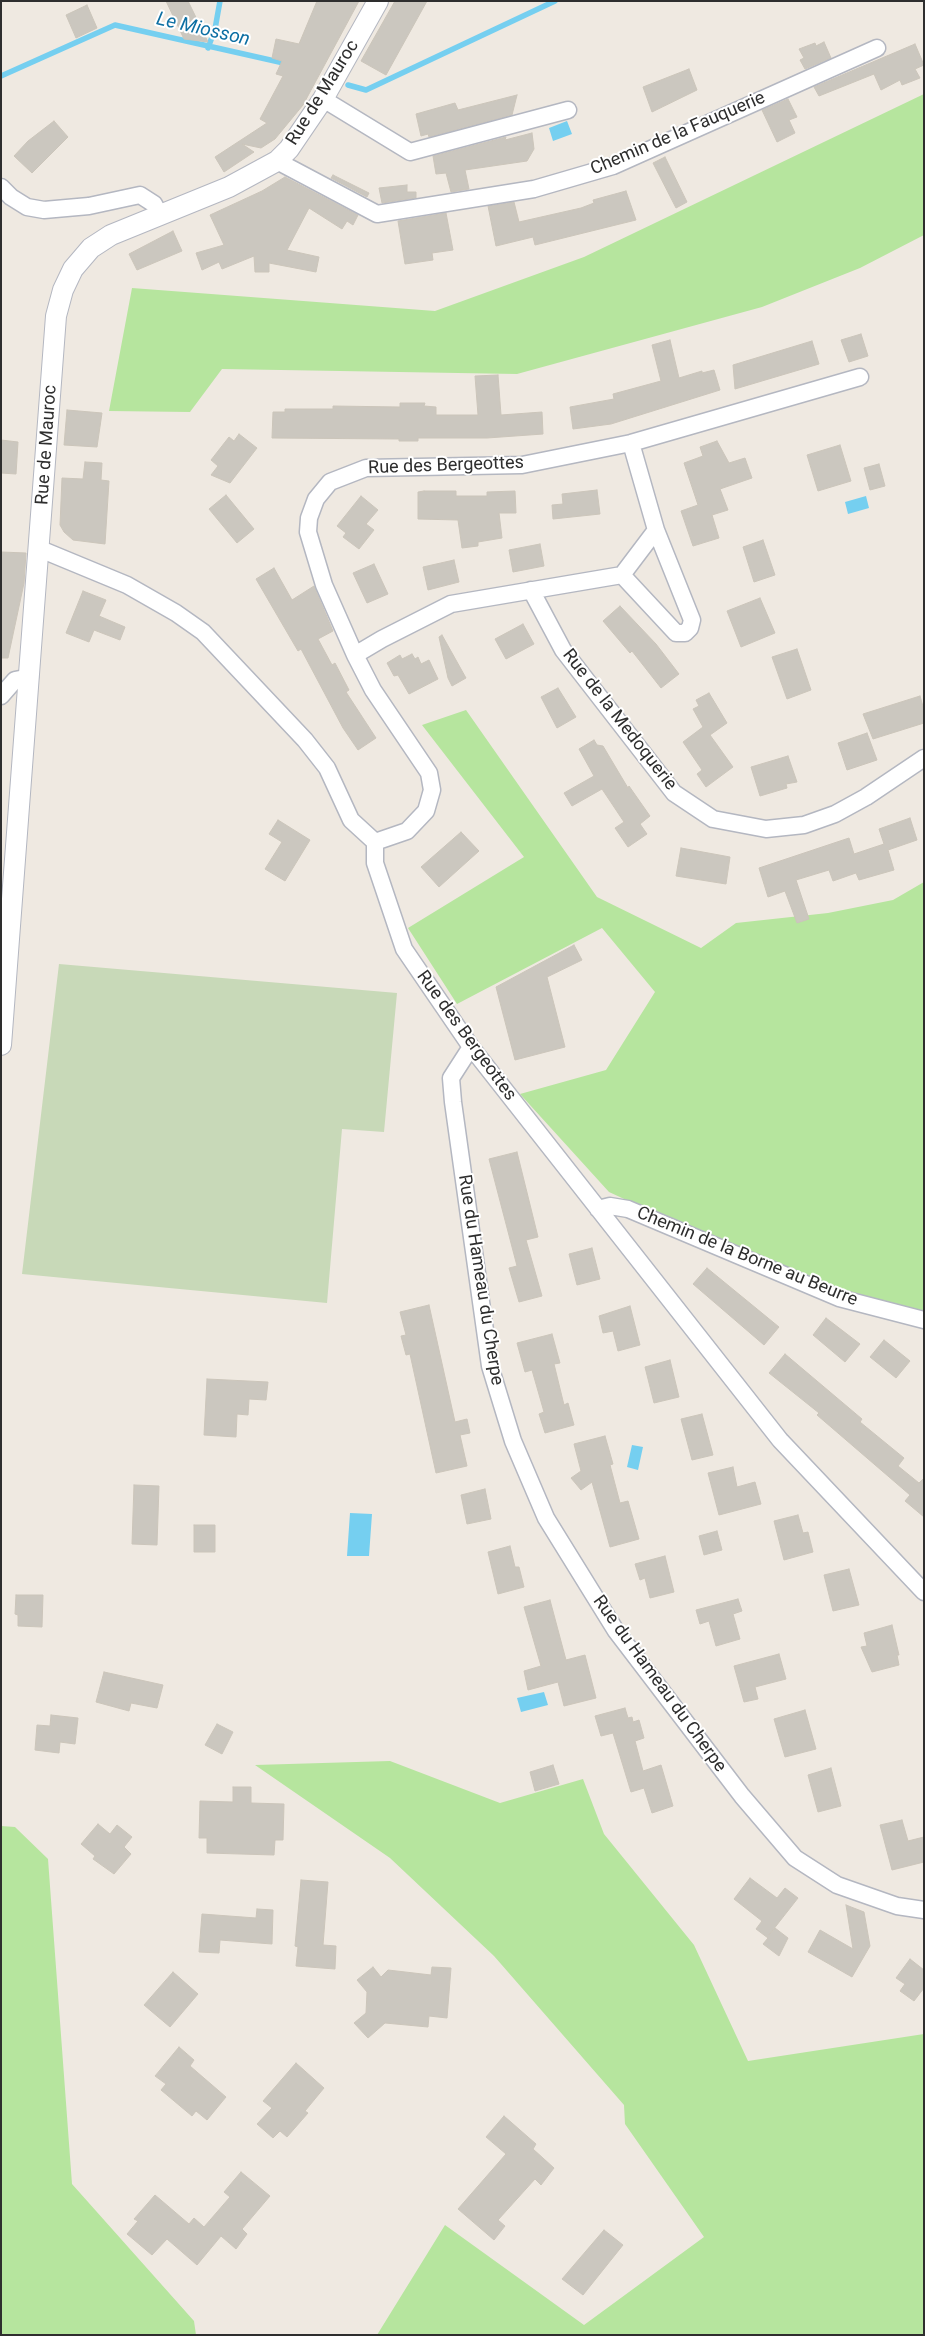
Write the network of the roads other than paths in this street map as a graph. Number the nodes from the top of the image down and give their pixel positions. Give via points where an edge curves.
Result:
1 (378, 1) edge
2 (877, 48) dead end
3 (323, 99) junction
4 (568, 110) dead end
5 (277, 161) junction
6 (1, 187) edge
7 (160, 215) junction
8 (860, 377) dead end
9 (630, 443) junction
10 (656, 530) junction
11 (40, 548) junction
12 (622, 575) junction
13 (531, 590) junction
14 (355, 655) junction
15 (30, 677) junction
16 (1, 696) edge
17 (924, 758) edge
18 (375, 842) junction
19 (1, 1046) edge
20 (471, 1047) junction
21 (598, 1209) junction
22 (924, 1320) edge
23 (924, 1592) edge
24 (924, 1910) edge

1 - 3 street, Rue de Mauroc
2 - 5 street, Chemin de la Fauquerie via 613,166 534,189 377,214
3 - 4 street via 410,152
3 - 5 street, Rue de Mauroc
5 - 7 street, Rue de Mauroc via 229,187
6 - 7 street via 11,198 27,207 44,210 88,206 140,195 154,204
7 - 11 street, Rue de Mauroc via 111,235 91,248 73,269 63,290 56,316
8 - 9 street, Rue des Bergeottes
9 - 10 street
9 - 14 street, Rue des Bergeottes via 522,465 366,468 330,482 316,498 308,532 324,585
10 - 12 street
10 - 12 street via 692,620 685,634 676,634
11 - 15 street, Rue de Mauroc
11 - 18 street via 127,585 203,632 305,740 327,768 352,820
12 - 13 street
13 - 14 street via 451,604
13 - 17 street, Rue de la Medoquerie via 563,650 674,793 713,819 766,829 804,825 850,806
14 - 18 street, Rue des Bergeottes via 373,690 429,773 432,790 426,811 407,831
15 - 16 street via 15,680
15 - 19 street, Rue de Mauroc
18 - 20 street, Rue des Bergeottes via 375,863 404,949
20 - 21 street, Rue des Bergeottes
20 - 24 street, Rue du Hameau du Cherpe via 452,1078 453,1102 490,1366 513,1441 546,1518 616,1631 742,1796 795,1858 837,1885 897,1906
21 - 22 street, Chemin de la Borne au Beurre via 610,1206 628,1209 839,1298
21 - 23 street via 780,1440

